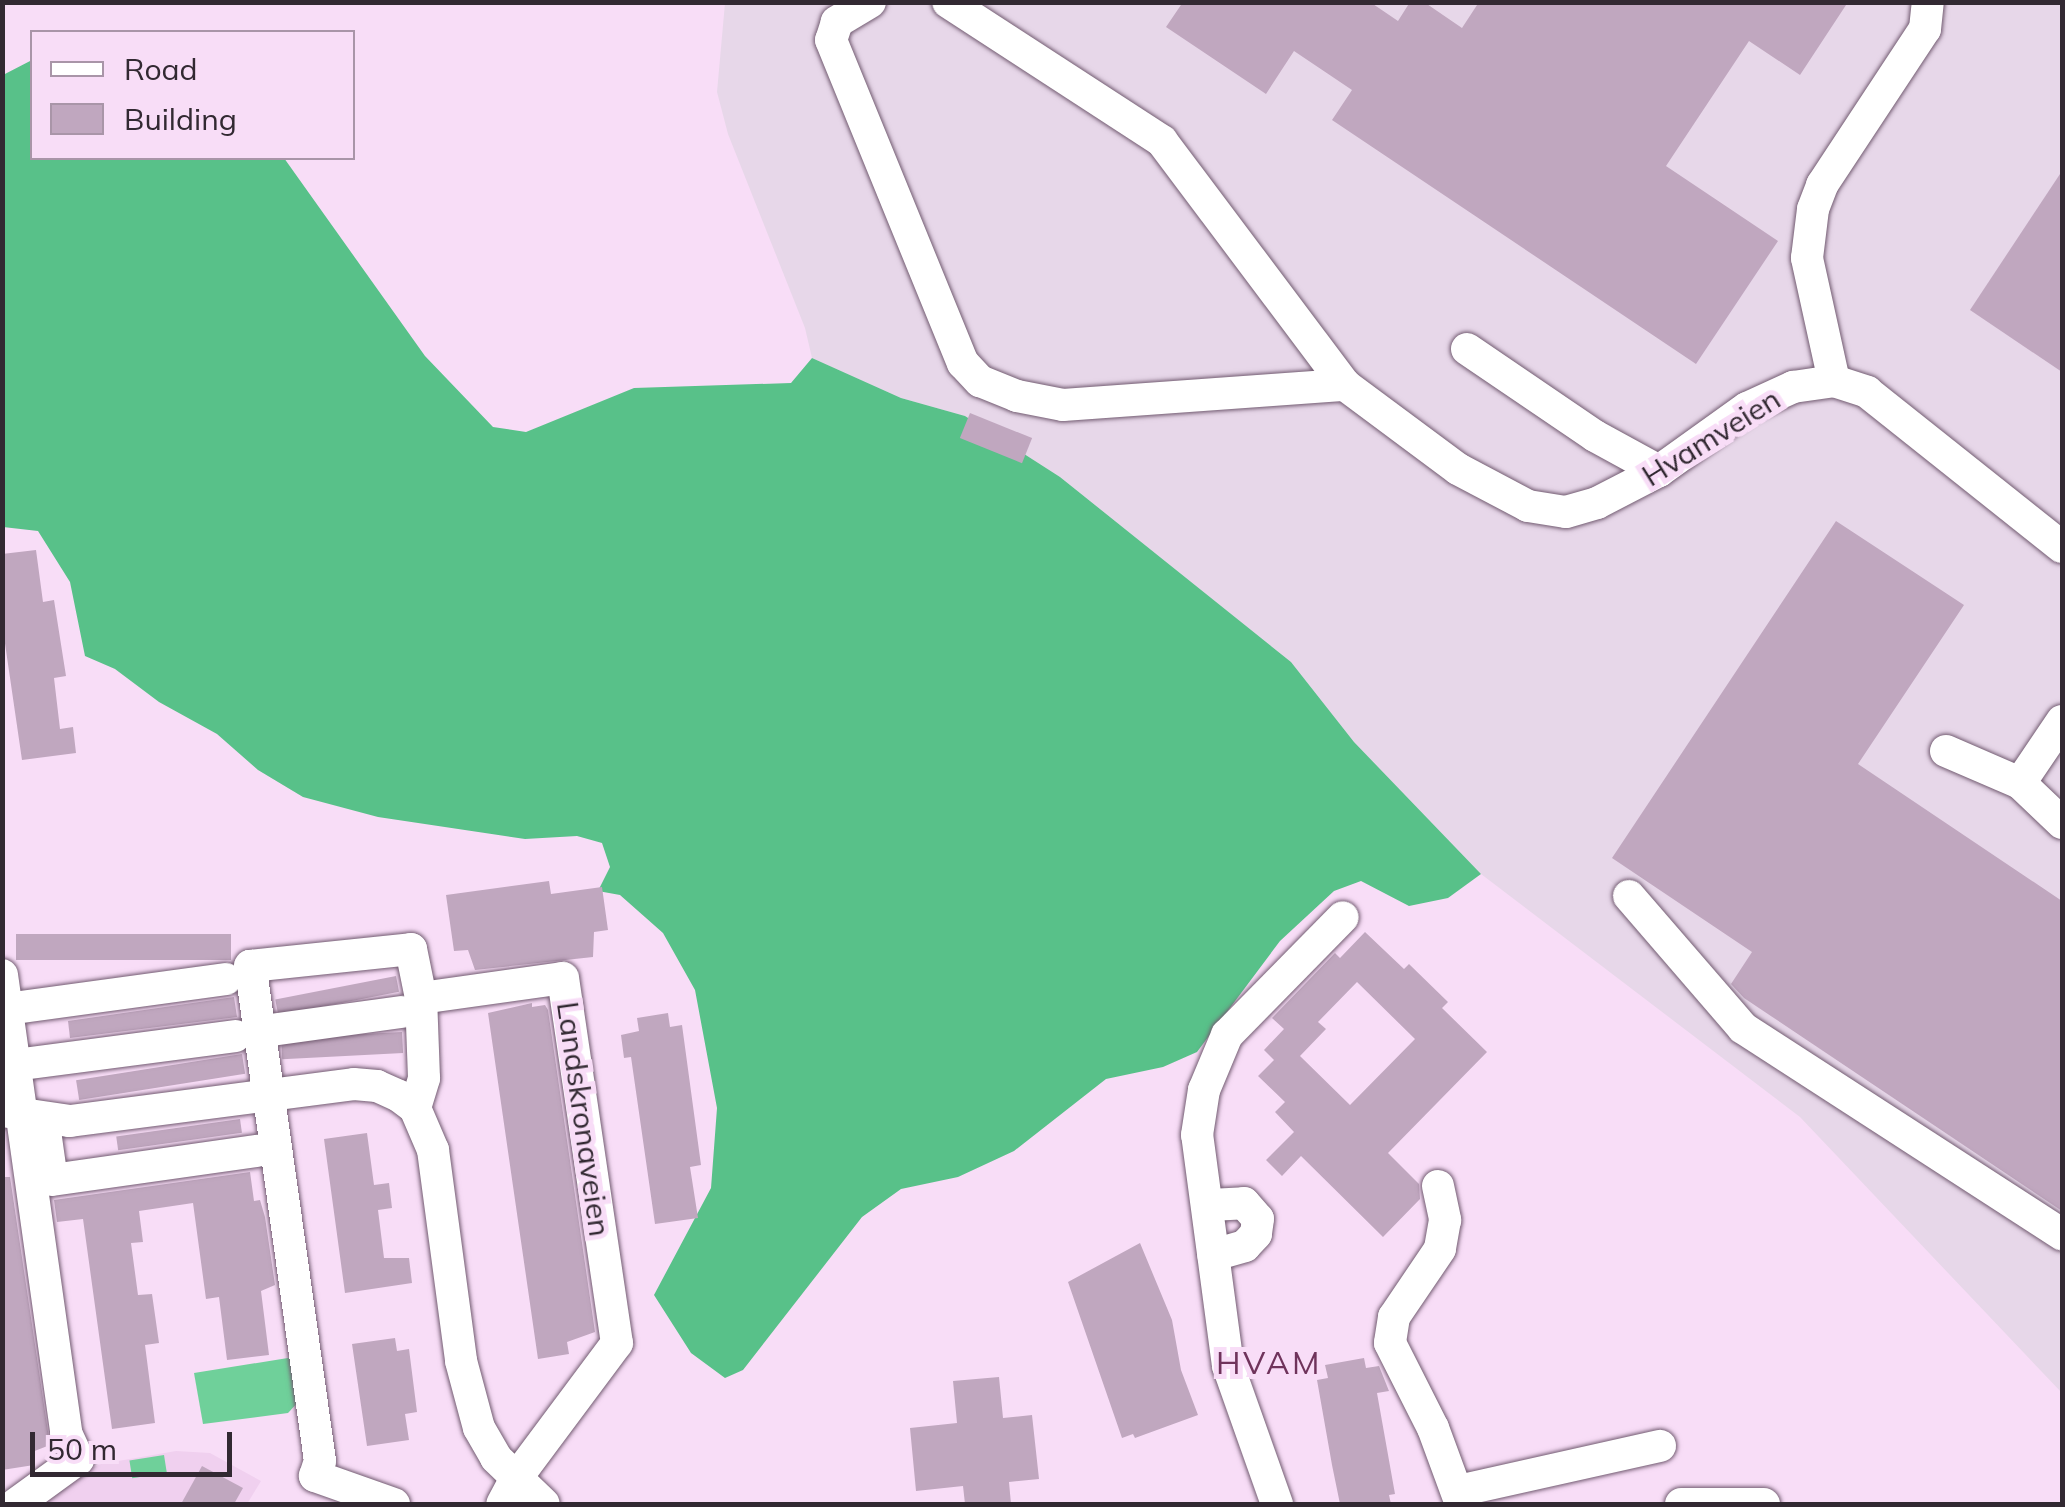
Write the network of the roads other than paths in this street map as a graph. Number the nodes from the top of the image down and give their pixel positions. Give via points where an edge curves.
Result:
1 (870, 2) edge
2 (948, 2) edge
3 (1928, 2) edge
4 (1466, 349) dead end
5 (1834, 381) junction
6 (1345, 386) junction
7 (1659, 472) junction
8 (2062, 547) edge
9 (2062, 721) edge
10 (1946, 751) dead end
11 (2020, 783) junction
12 (2062, 823) edge
13 (1629, 896) dead end
14 (1344, 918) dead end
15 (2, 975) edge
16 (226, 978) dead end
17 (412, 1005) junction
18 (7, 1009) junction
19 (246, 1034) junction
20 (16, 1065) junction
21 (265, 1096) junction
22 (414, 1108) junction
23 (22, 1115) edge
24 (257, 1151) dead end
25 (1438, 1186) dead end
26 (1210, 1206) junction
27 (2062, 1234) edge
28 (1212, 1254) junction
29 (1660, 1446) dead end
30 (508, 1492) edge
31 (1460, 1498) edge
32 (16, 1504) edge
33 (394, 1504) edge
34 (544, 1504) edge
35 (1277, 1504) edge
36 (1681, 1504) edge
37 (1764, 1504) edge

1 - 6 street via 837,22 830,40 963,363 980,381 1063,405
2 - 6 street, Hvamveien via 1162,140
3 - 5 street via 1925,29 1822,185 1808,234 1811,285
4 - 7 street
5 - 7 street, Hvamveien via 1793,387 1747,408
5 - 8 street via 1867,392
6 - 7 street, Hvamveien via 1458,469 1528,506 1566,512
9 - 11 street
10 - 11 street
11 - 12 street
13 - 27 street via 1744,1028
14 - 26 street via 1254,1004 1215,1059 1197,1134
15 - 18 street
16 - 18 street
17 - 19 street
17 - 19 street via 411,948 250,966
17 - 22 street via 424,1078
17 - 30 street, Landskronaveien via 564,978 617,1343
18 - 20 street
19 - 20 street
19 - 21 street
20 - 23 street
21 - 22 street via 354,1084 377,1086
21 - 23 street via 70,1120
21 - 33 street via 320,1461 315,1476
22 - 30 street via 433,1150 469,1396
23 - 24 street via 52,1180
23 - 32 street via 66,1433 78,1459
25 - 31 street via 1445,1220 1440,1249 1394,1317 1390,1343
26 - 28 street
26 - 28 street via 1244,1203 1258,1220 1244,1246
28 - 35 street via 1228,1366
29 - 31 street
30 - 34 street
36 - 37 street

